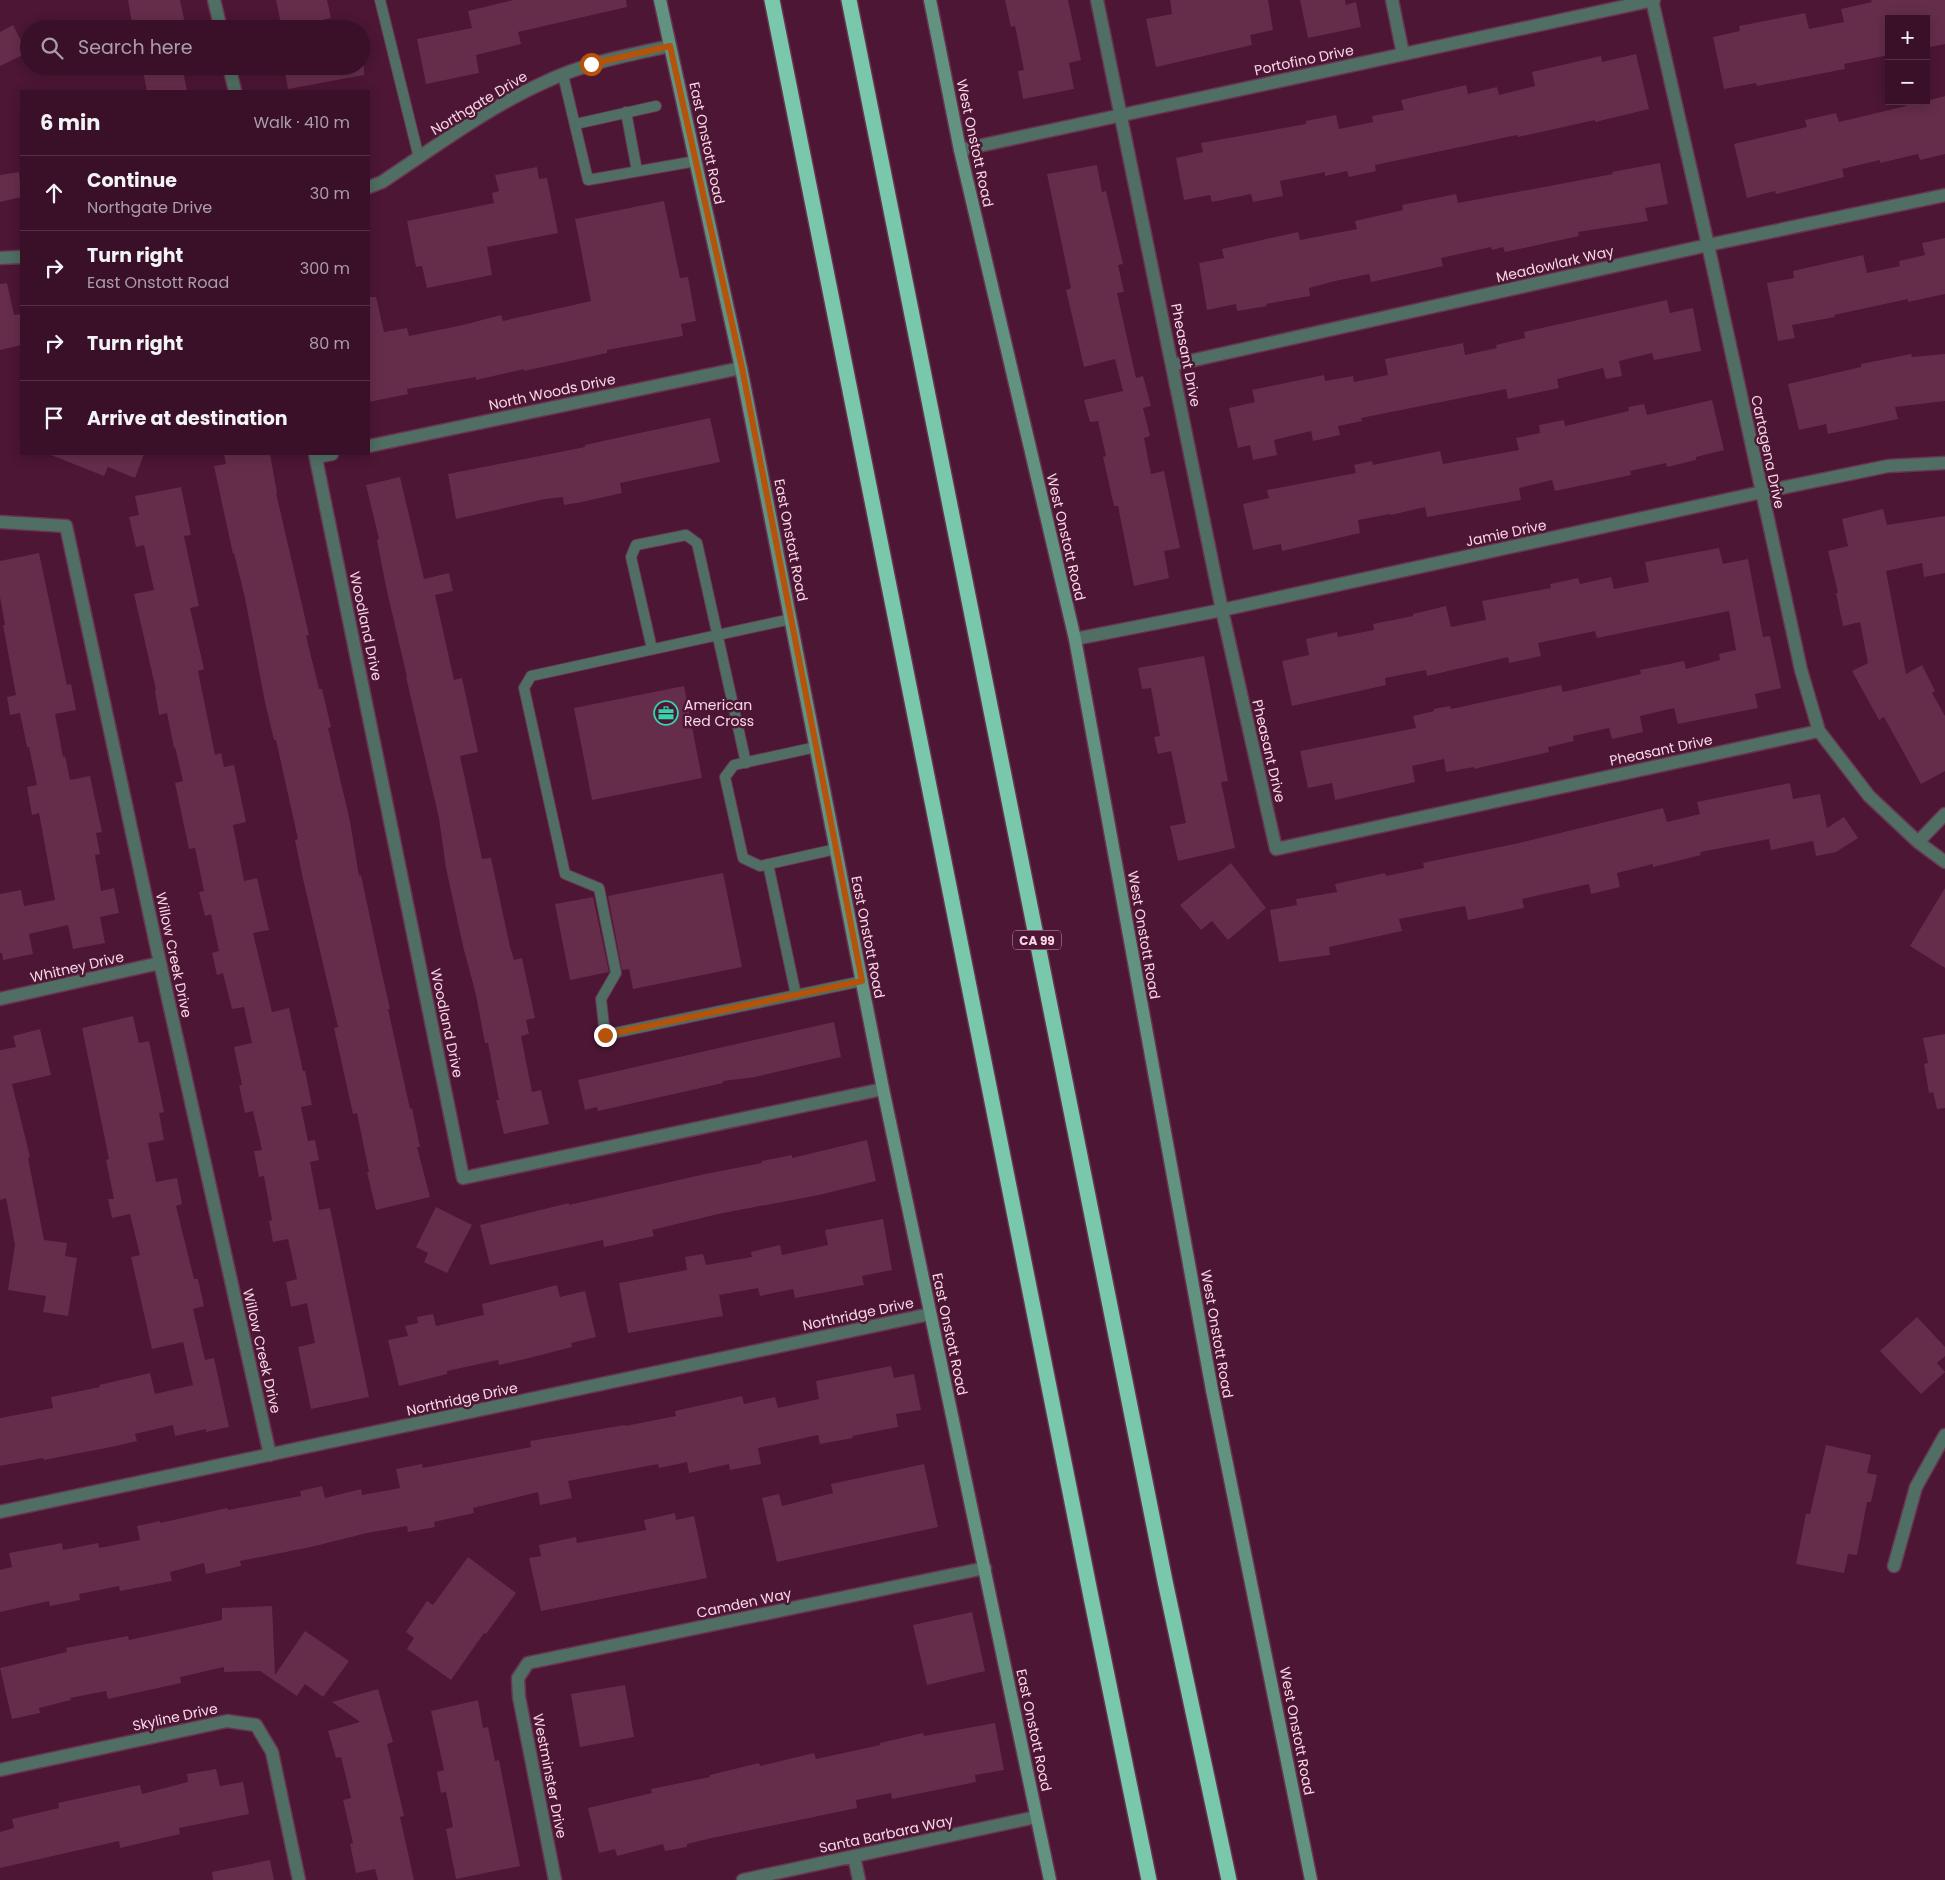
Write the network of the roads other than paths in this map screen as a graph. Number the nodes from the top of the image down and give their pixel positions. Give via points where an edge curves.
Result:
1 (214, 0) edge
2 (380, 0) edge
3 (660, 0) edge
4 (772, 0) edge
5 (849, 0) edge
6 (930, 0) edge
7 (1097, 0) edge
8 (1392, 0) edge
9 (1653, 0) edge
10 (219, 20) edge
11 (670, 46) junction
12 (1404, 54) junction
13 (231, 75) edge
14 (563, 75) junction
15 (235, 90) edge
16 (656, 106) dead end
17 (626, 112) junction
18 (1122, 115) junction
19 (576, 124) junction
20 (960, 150) junction
21 (418, 158) junction
22 (696, 161) junction
23 (637, 171) junction
24 (370, 187) edge
25 (1945, 195) edge
26 (1708, 245) junction
27 (20, 257) edge
28 (0, 258) edge
29 (1172, 365) junction
30 (742, 368) junction
31 (370, 446) edge
32 (316, 455) edge
33 (1945, 463) edge
34 (1762, 492) junction
35 (0, 522) edge
36 (1222, 610) junction
37 (791, 619) junction
38 (718, 635) junction
39 (1075, 639) junction
40 (652, 649) junction
41 (1819, 731) junction
42 (816, 748) junction
43 (746, 763) junction
44 (1945, 814) edge
45 (1918, 842) junction
46 (836, 849) junction
47 (1945, 862) edge
48 (768, 864) junction
49 (160, 963) junction
50 (862, 981) junction
51 (796, 995) junction
52 (0, 1000) edge
53 (882, 1089) junction
54 (930, 1314) junction
55 (1945, 1435) edge
56 (270, 1455) junction
57 (0, 1512) edge
58 (1894, 1566) dead end
59 (985, 1568) junction
60 (518, 1678) joint
61 (0, 1770) edge
62 (1036, 1817) junction
63 (854, 1856) junction
64 (299, 1880) edge
65 (555, 1880) edge
66 (743, 1880) edge
67 (860, 1880) edge
68 (1050, 1880) edge
69 (1149, 1880) edge
70 (1229, 1880) edge
71 (1311, 1880) edge

1 - 10 street
2 - 21 lane
3 - 11 street, East Onstott Road
4 - 69 highway
5 - 70 highway, CA 99 via 1165,1581
6 - 20 street, West Onstott Road
7 - 18 street, Pheasant Drive
8 - 12 street
9 - 12 street, Portofino Drive
9 - 26 street, Cartagena Drive
11 - 14 street, Northgate Drive via 591,64
11 - 22 street, East Onstott Road
12 - 18 street, Portofino Drive
13 - 15 street
14 - 19 lane
14 - 21 street, Northgate Drive via 506,101
16 - 17 lane
17 - 19 lane
17 - 23 lane
18 - 20 street, Portofino Drive
18 - 29 street, Pheasant Drive
19 - 23 lane via 588,180
20 - 39 street, West Onstott Road
21 - 24 street, Northgate Drive
22 - 23 lane
22 - 30 street, East Onstott Road
25 - 26 street, Meadowlark Way
26 - 29 street, Meadowlark Way
26 - 34 street, Cartagena Drive
27 - 28 street
29 - 36 street, Pheasant Drive
30 - 31 street, North Woods Drive
30 - 37 street, East Onstott Road
32 - 53 street, Woodland Drive via 463,1178
33 - 34 street, Jamie Drive via 1888,466
34 - 36 street, Jamie Drive
34 - 41 street, Cartagena Drive via 1801,670
35 - 49 street, Willow Creek Drive via 66,526
36 - 39 street, Jamie Drive
36 - 41 street, Pheasant Drive via 1276,849
37 - 38 lane
37 - 42 street, East Onstott Road
38 - 40 lane
38 - 40 lane via 697,543 686,535 636,545 631,557
38 - 43 lane
39 - 71 street, West Onstott Road via 1212,1390
40 - 51 lane via 530,676 524,688 565,874 599,888 616,973 601,999 605,1035
41 - 45 street, Cartagena Drive via 1869,796
42 - 43 lane
42 - 46 street, East Onstott Road
43 - 48 lane via 734,765 725,777 743,858 760,866
44 - 45 street
45 - 47 street, Cartagena Drive
46 - 48 lane
46 - 50 street, East Onstott Road
48 - 51 lane
49 - 52 street, Whitney Drive
49 - 56 street, Willow Creek Drive
50 - 51 lane
50 - 53 street, East Onstott Road
53 - 54 street, East Onstott Road
54 - 56 street, Northridge Drive
54 - 59 street, East Onstott Road
55 - 58 street via 1916,1487
56 - 57 street, Northridge Drive
59 - 60 street, Camden Way via 528,1662
59 - 62 street, East Onstott Road
60 - 65 street, Westminster Drive
61 - 64 street, Skyline Drive via 227,1721 256,1725 272,1752
62 - 63 street, Santa Barbara Way
62 - 68 street, East Onstott Road
63 - 66 street, Santa Barbara Way
63 - 67 street

